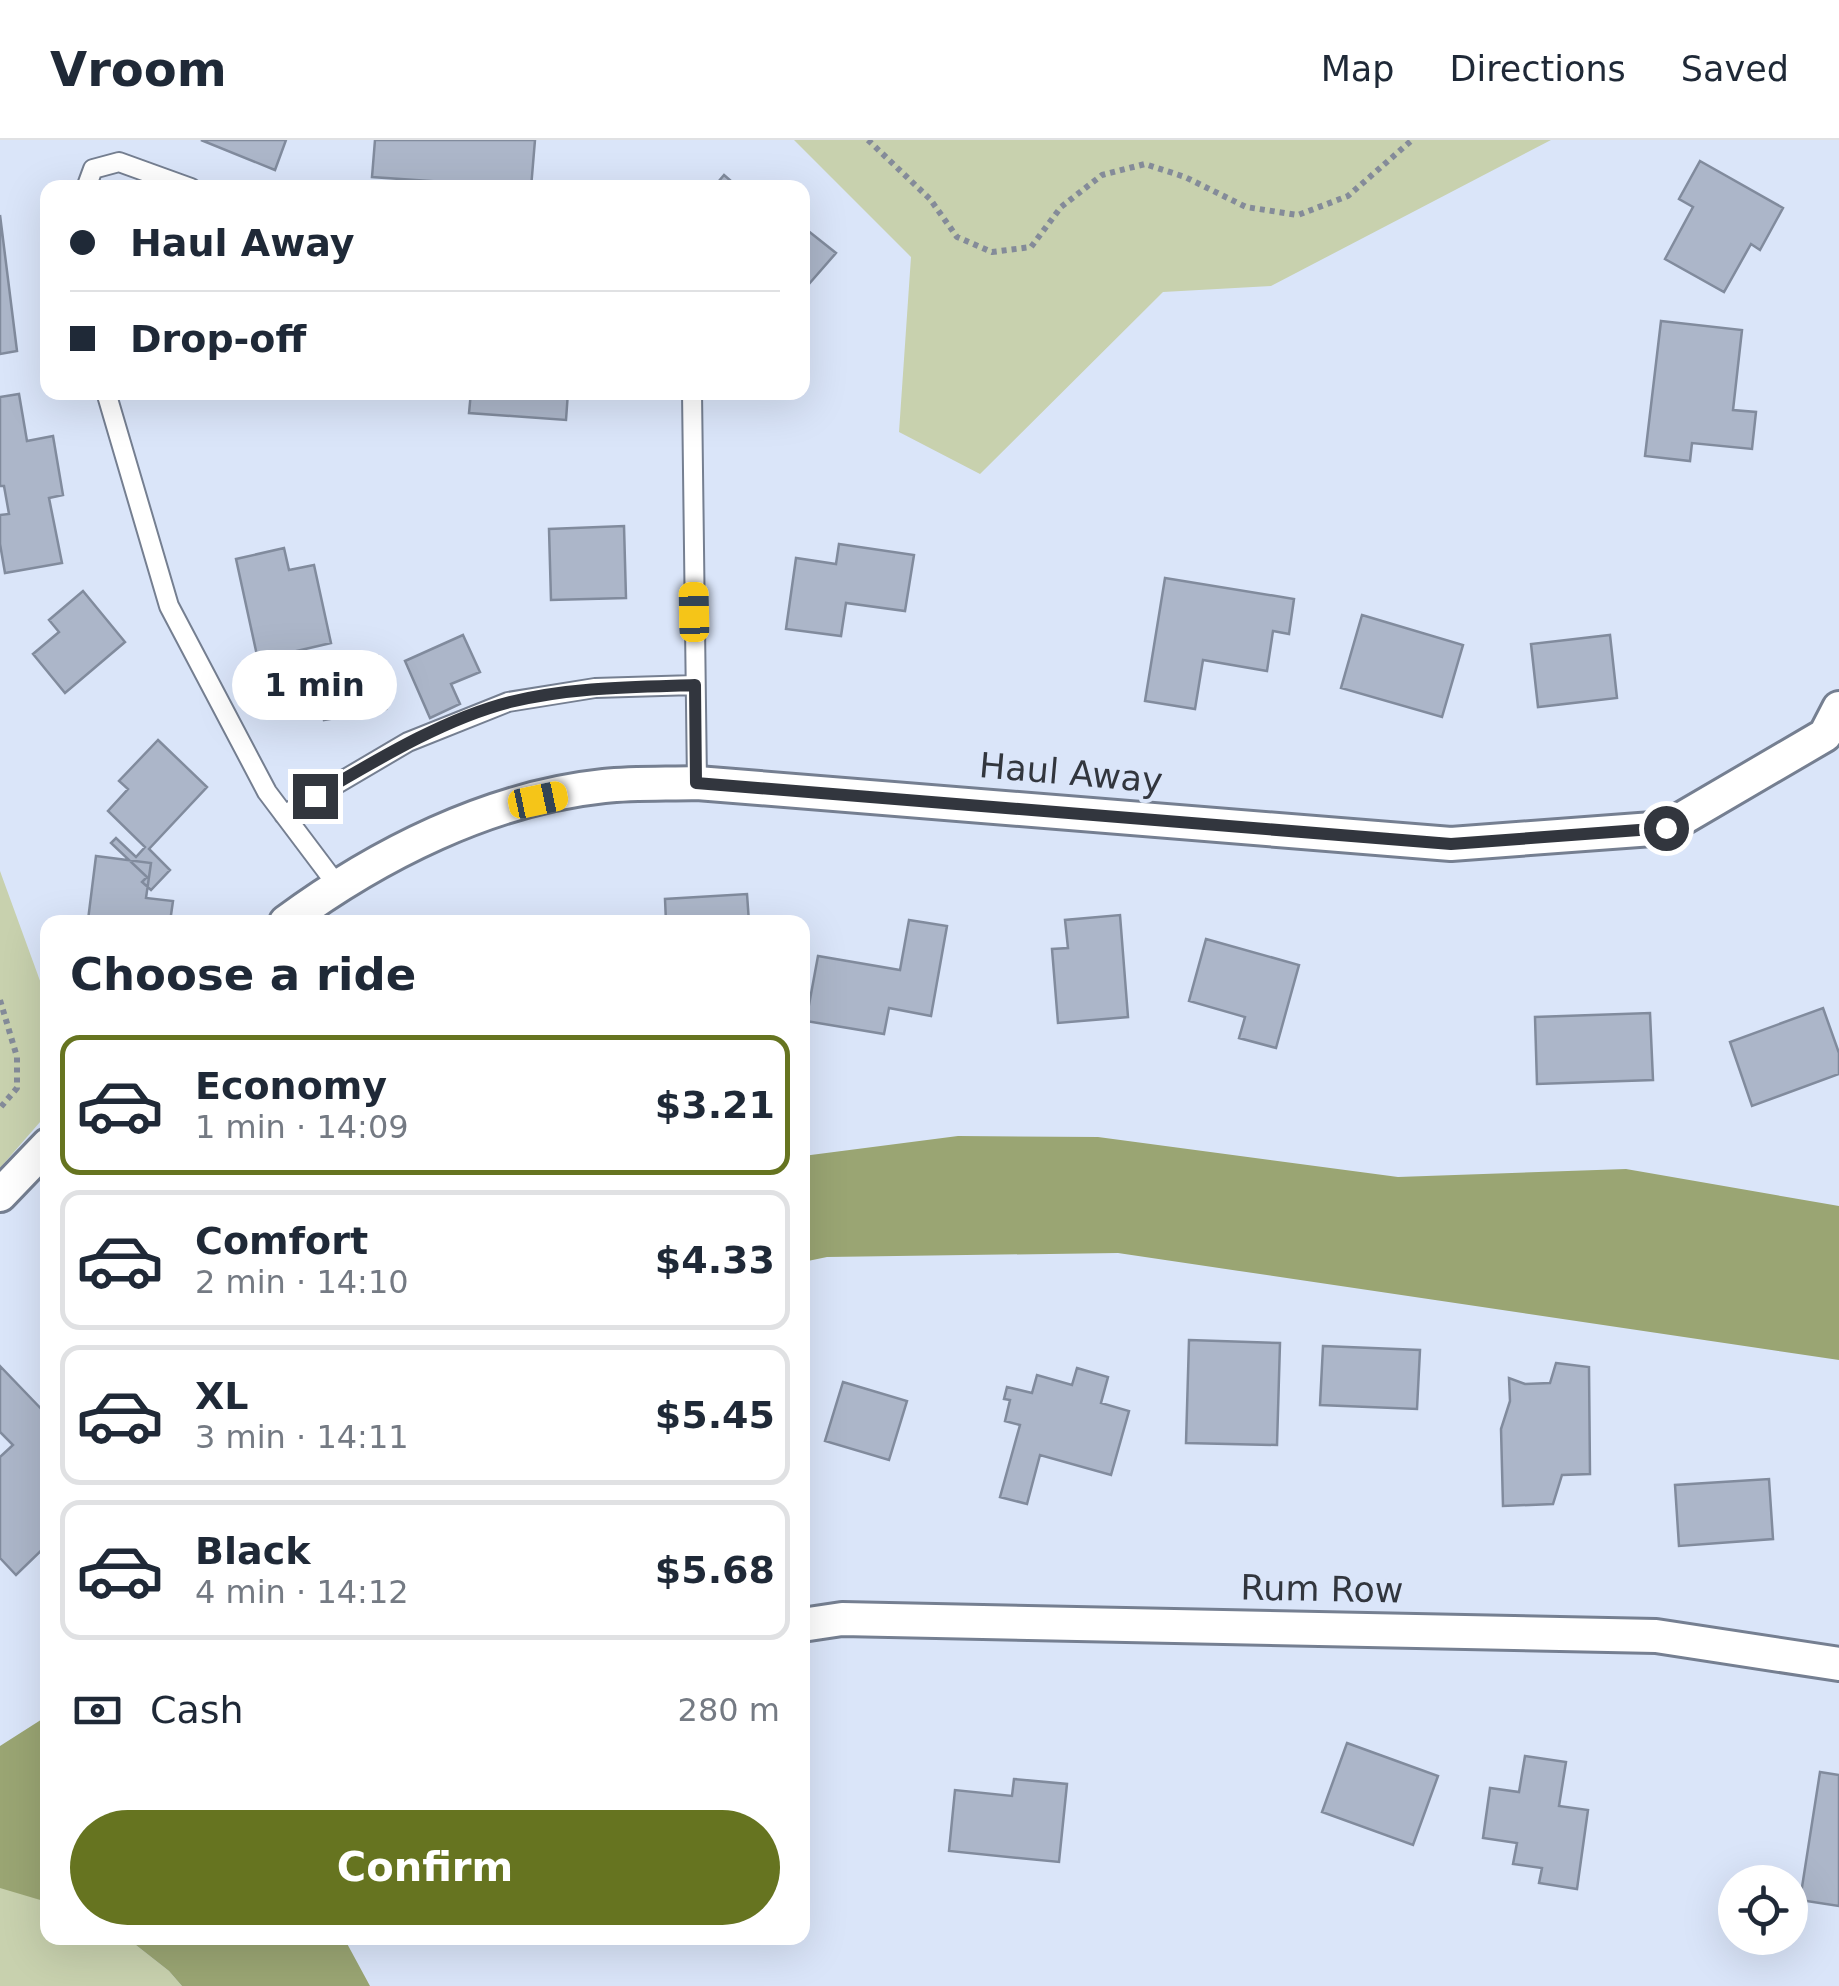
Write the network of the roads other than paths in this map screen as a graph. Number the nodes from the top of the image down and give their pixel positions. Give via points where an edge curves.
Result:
1 (89, 180) edge
2 (169, 180) edge
3 (108, 400) edge
4 (692, 400) edge
5 (695, 685) junction
6 (1839, 708) edge
7 (696, 783) junction
8 (284, 815) junction
9 (337, 885) junction
10 (296, 915) edge
11 (40, 1152) edge
12 (0, 1195) edge
13 (810, 1624) edge
14 (1839, 1664) edge

1 - 2 lane via 93,169 119,162
3 - 8 lane via 169,606
4 - 5 lane
5 - 7 lane
5 - 8 lane via 594,688 508,702 408,742
6 - 7 street, Haul Away via 1825,735 1666,828 1451,844
7 - 9 street, Haul Away via 601,786 506,806 417,842
8 - 9 lane
9 - 10 street, Haul Away
11 - 12 street
13 - 14 street, Rum Row via 842,1619 1656,1636

